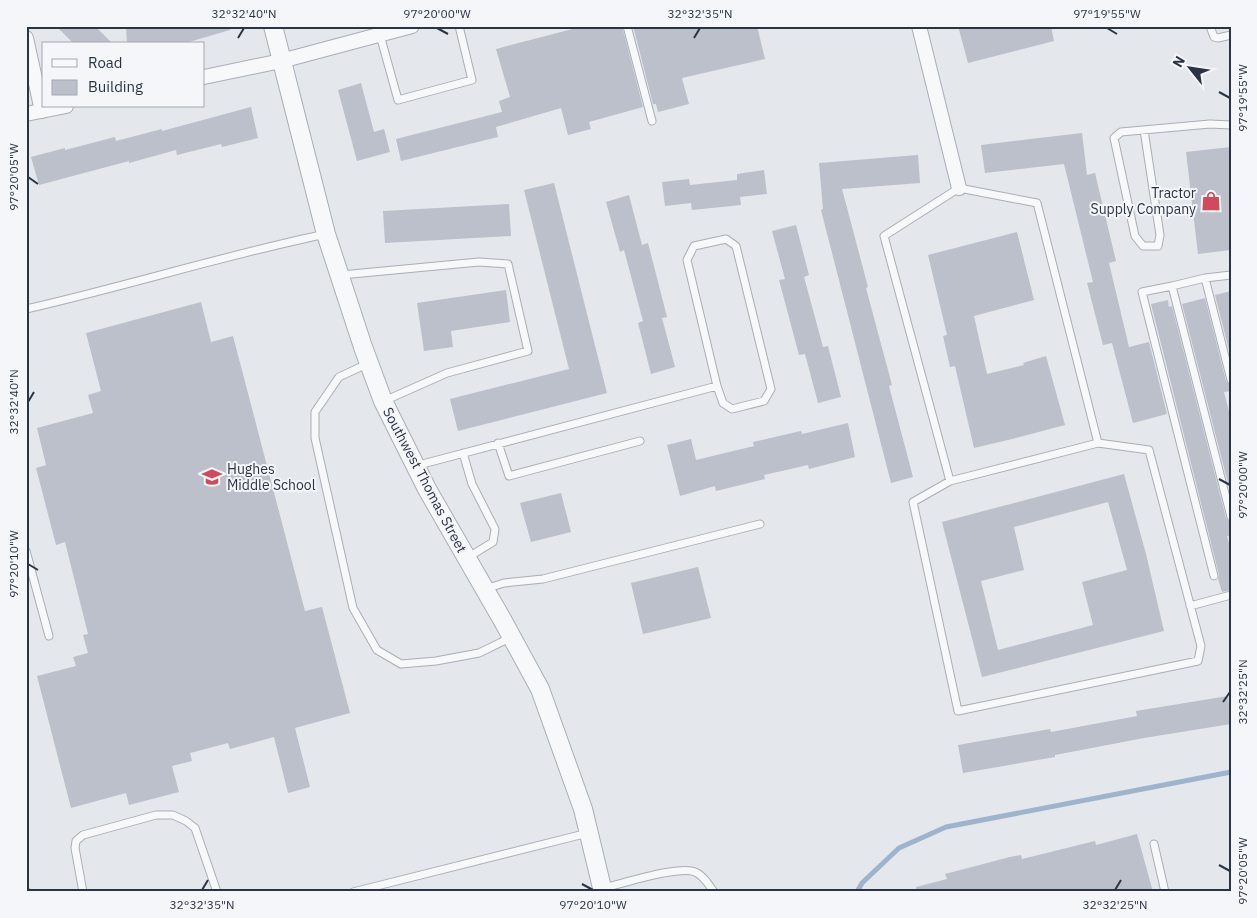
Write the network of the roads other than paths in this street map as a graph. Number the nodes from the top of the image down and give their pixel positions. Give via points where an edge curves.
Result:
1 (273, 26) edge
2 (412, 26) edge
3 (459, 26) edge
4 (627, 26) edge
5 (919, 26) edge
6 (1210, 26) edge
7 (387, 31) edge
8 (1231, 35) edge
9 (26, 38) edge
10 (281, 61) junction
11 (205, 77) edge
12 (56, 108) edge
13 (42, 111) junction
14 (26, 114) edge
15 (652, 121) dead end
16 (1231, 125) edge
17 (1144, 130) junction
18 (960, 188) junction
19 (326, 234) junction
20 (341, 275) junction
21 (1231, 275) edge
22 (1204, 278) junction
23 (1172, 286) junction
24 (26, 309) edge
25 (369, 363) junction
26 (1231, 380) edge
27 (717, 386) junction
28 (383, 401) junction
29 (640, 441) dead end
30 (498, 443) junction
31 (1098, 443) junction
32 (463, 453) junction
33 (415, 466) junction
34 (950, 481) junction
35 (1231, 517) edge
36 (760, 524) dead end
37 (26, 551) edge
38 (467, 559) junction
39 (1214, 576) dead end
40 (484, 589) junction
41 (1231, 595) edge
42 (1190, 606) junction
43 (49, 636) dead end
44 (512, 637) junction
45 (588, 833) junction
46 (1154, 844) dead end
47 (603, 890) edge
48 (84, 892) edge
49 (217, 892) edge
50 (353, 892) edge
51 (714, 892) edge
52 (1165, 892) edge

1 - 10 street, Southwest Thomas Street
2 - 7 street
3 - 7 lane via 472,80 398,100
4 - 15 lane
5 - 18 street
6 - 8 lane via 1214,37
7 - 10 street
9 - 13 street
10 - 11 street
10 - 19 street, Southwest Thomas Street
12 - 13 street
13 - 14 street
16 - 17 lane
17 - 17 lane via 1121,132 1114,138 1135,236 1143,246 1158,246 1160,235
18 - 31 lane via 1037,203
18 - 34 lane via 884,236
19 - 20 street, Southwest Thomas Street
19 - 24 lane
20 - 25 street, Southwest Thomas Street
20 - 28 lane via 479,262 508,264 528,351 447,373
21 - 22 lane
22 - 23 lane
22 - 26 lane
23 - 35 lane
23 - 39 lane via 1142,292
25 - 28 street, Southwest Thomas Street
25 - 44 lane via 339,377 315,412 315,438 353,608 377,650 401,664 478,653
27 - 27 lane via 723,403 732,409 764,401 771,388 736,246 726,239 694,246 687,260
27 - 30 lane
28 - 33 street, Southwest Thomas Street
29 - 30 lane via 509,476
30 - 32 lane
31 - 34 lane
31 - 42 lane via 1149,450
32 - 33 lane
32 - 38 lane via 472,484 496,529 493,542
33 - 38 street, Southwest Thomas Street
34 - 42 lane via 913,502 958,711 1198,661 1201,646
36 - 40 lane via 543,579 504,583
37 - 43 lane
38 - 40 street, Southwest Thomas Street
40 - 44 street, Southwest Thomas Street
41 - 42 lane
44 - 45 street, Southwest Thomas Street via 540,689 583,809
45 - 47 street, Southwest Thomas Street
45 - 50 lane
46 - 52 lane
47 - 51 lane via 677,870 695,872
48 - 49 lane via 76,841 92,832 156,815 173,815 195,828

